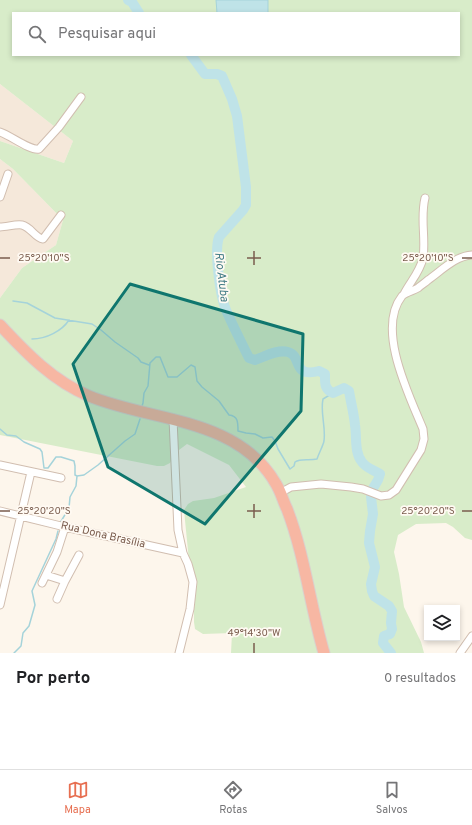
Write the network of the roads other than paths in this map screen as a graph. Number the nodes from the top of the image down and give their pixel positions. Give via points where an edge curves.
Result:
1 (81, 97) dead end
2 (0, 132) edge
3 (8, 174) dead end
4 (0, 197) edge
5 (425, 198) dead end
6 (61, 215) dead end
7 (0, 227) edge
8 (472, 255) edge
9 (403, 295) junction
10 (0, 325) edge
11 (173, 419) junction
12 (0, 465) edge
13 (31, 472) junction
14 (61, 478) dead end
15 (280, 493) junction
16 (0, 511) edge
17 (20, 515) junction
18 (65, 527) junction
19 (183, 553) junction
20 (80, 555) dead end
21 (46, 575) junction
22 (65, 581) junction
23 (42, 583) dead end
24 (58, 599) dead end
25 (0, 604) edge
26 (472, 636) edge
27 (179, 653) edge
28 (324, 653) edge
29 (460, 653) edge

1 - 2 street via 39,149 33,149
3 - 4 street
5 - 9 street via 422,215 423,258
6 - 7 street via 44,239 22,225
8 - 9 street via 460,257 418,288
9 - 15 street via 397,304 392,328 397,363 423,429 422,450 396,490 389,496 357,488 321,484 291,487
10 - 11 highway via 47,371 69,387 115,404
11 - 15 highway via 204,428 244,450 266,469
11 - 19 street via 178,530
12 - 13 street
13 - 14 street
13 - 17 street
15 - 28 highway via 295,530
16 - 17 street, Rua Dona Brasília
17 - 18 street, Rua Dona Brasília
17 - 25 street
18 - 19 street, Rua Dona Brasília
18 - 21 street
19 - 27 street via 193,582
20 - 22 street
21 - 22 street
21 - 23 street
22 - 24 street
26 - 29 street

